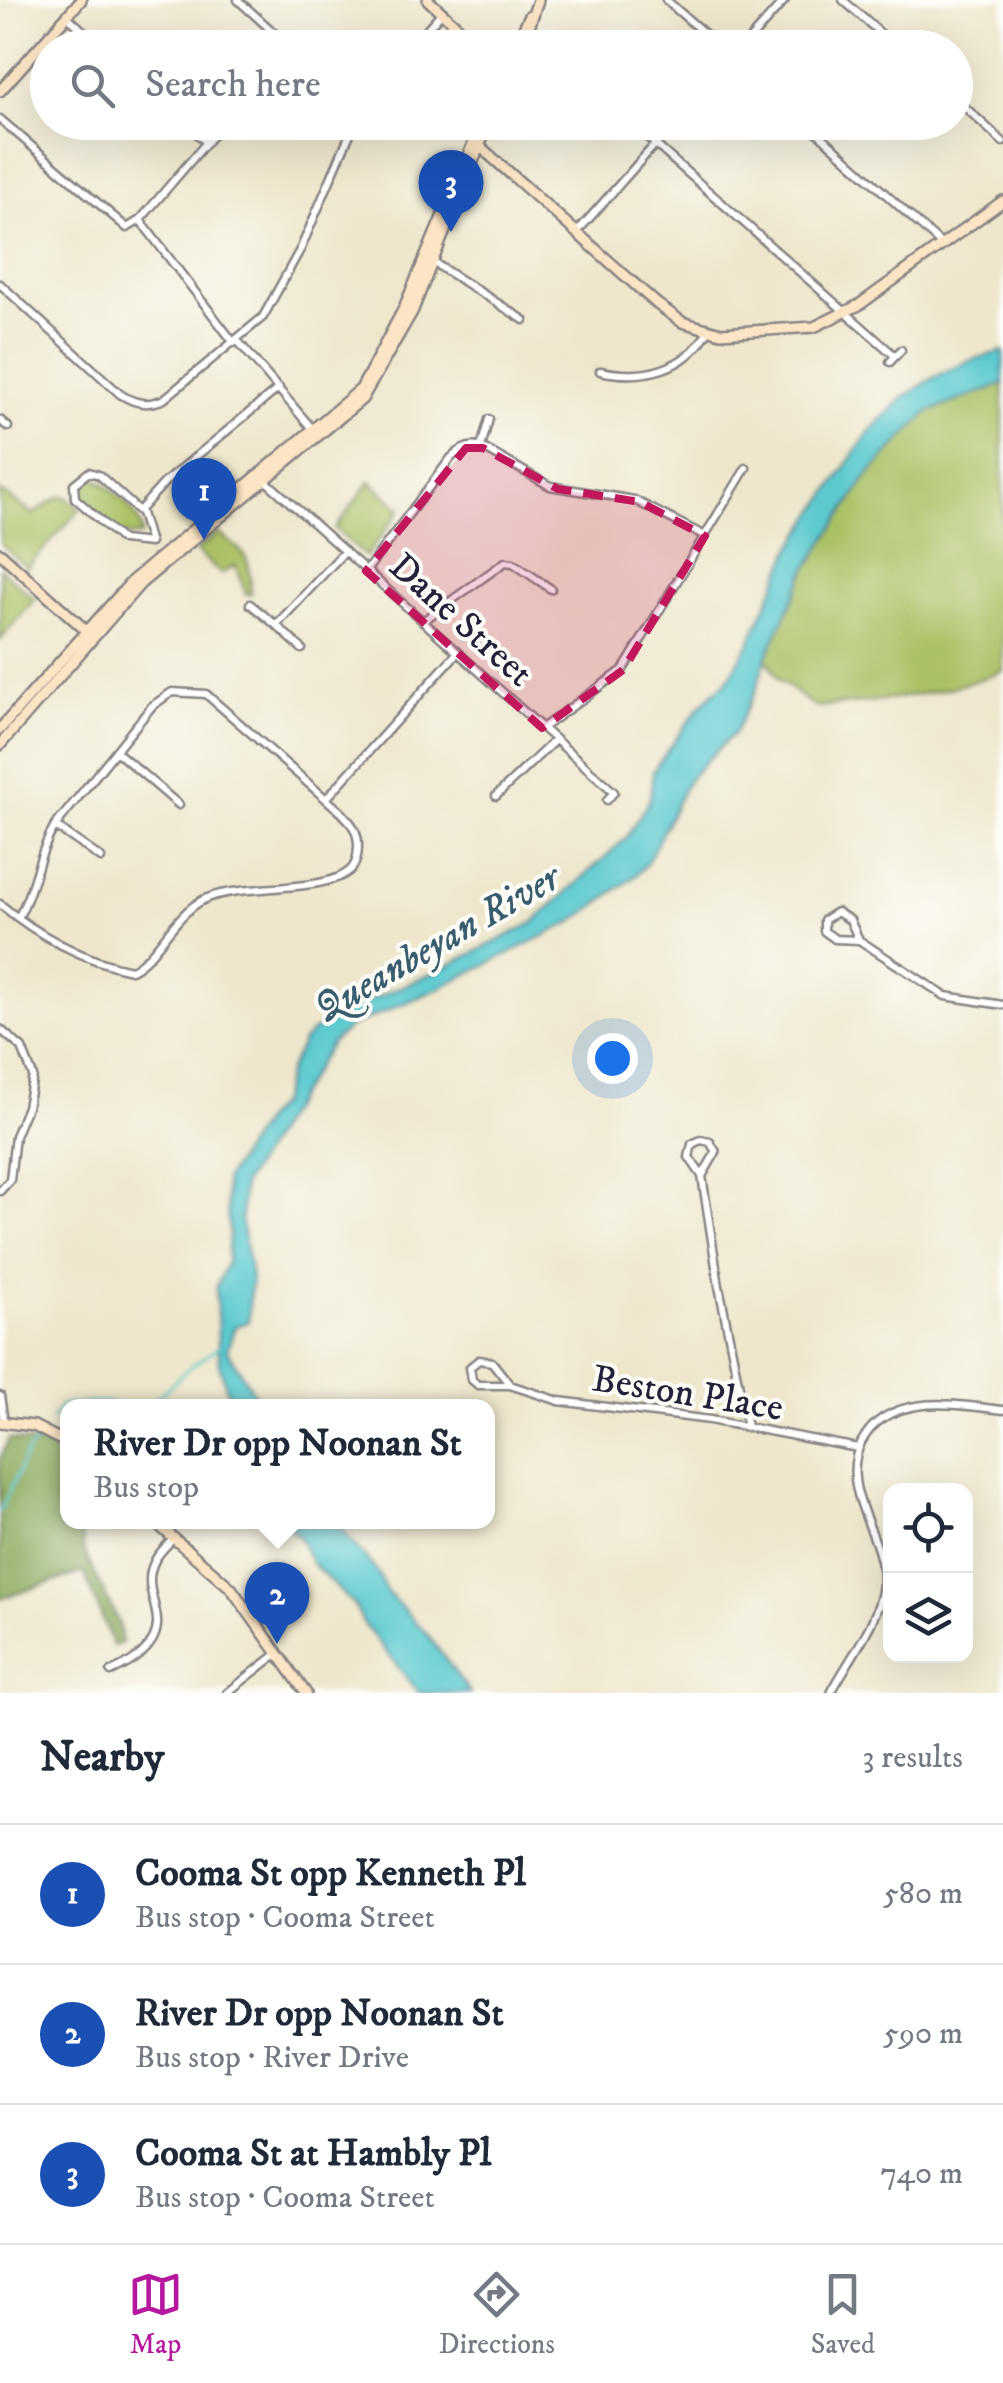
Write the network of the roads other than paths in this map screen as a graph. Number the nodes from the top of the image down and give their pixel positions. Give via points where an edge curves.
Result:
1 (81, 0) edge
2 (238, 0) edge
3 (428, 0) edge
4 (666, 0) edge
5 (786, 0) edge
6 (843, 0) edge
7 (537, 4) edge
8 (442, 12) junction
9 (67, 16) junction
10 (530, 28) edge
11 (54, 30) edge
12 (82, 30) edge
13 (270, 30) edge
14 (426, 30) edge
15 (462, 30) edge
16 (523, 30) edge
17 (700, 30) edge
18 (758, 30) edge
19 (877, 30) edge
20 (30, 57) edge
21 (0, 91) edge
22 (973, 115) edge
23 (0, 118) edge
24 (347, 140) edge
25 (478, 140) edge
26 (650, 140) edge
27 (659, 140) edge
28 (826, 140) edge
29 (206, 142) edge
30 (1003, 142) edge
31 (477, 144) junction
32 (655, 144) junction
33 (1003, 201) edge
34 (140, 220) junction
35 (577, 232) junction
36 (942, 245) junction
37 (429, 261) junction
38 (0, 284) edge
39 (846, 313) junction
40 (524, 320) dead end
41 (708, 331) junction
42 (236, 342) junction
43 (895, 356) dead end
44 (600, 371) dead end
45 (278, 388) junction
46 (489, 419) dead end
47 (0, 420) edge
48 (8, 427) dead end
49 (316, 434) junction
50 (295, 444) junction
51 (481, 447) junction
52 (746, 468) dead end
53 (266, 481) junction
54 (226, 500) junction
55 (139, 511) junction
56 (705, 536) junction
57 (150, 544) junction
58 (345, 552) junction
59 (0, 553) edge
60 (163, 559) junction
61 (366, 571) junction
62 (551, 589) dead end
63 (250, 604) dead end
64 (423, 621) junction
65 (276, 626) junction
66 (90, 634) junction
67 (302, 649) dead end
68 (458, 652) junction
69 (542, 728) junction
70 (0, 729) edge
71 (555, 740) junction
72 (0, 744) edge
73 (117, 752) junction
74 (496, 796) dead end
75 (326, 799) junction
76 (607, 800) dead end
77 (179, 805) dead end
78 (55, 826) junction
79 (101, 858) dead end
80 (0, 904) edge
81 (18, 918) junction
82 (859, 940) junction
83 (1003, 1005) edge
84 (0, 1029) edge
85 (702, 1176) junction
86 (0, 1191) edge
87 (510, 1386) junction
88 (0, 1396) edge
89 (1003, 1410) edge
90 (2, 1421) edge
91 (747, 1427) junction
92 (60, 1439) edge
93 (858, 1448) junction
94 (163, 1529) edge
95 (174, 1538) junction
96 (278, 1653) junction
97 (111, 1672) dead end
98 (227, 1693) edge
99 (306, 1693) edge
100 (832, 1693) edge

1 - 9 main road
2 - 13 street
3 - 8 main road
4 - 17 street
5 - 18 street
6 - 19 street
7 - 10 main road
7 - 16 main road
8 - 14 street
8 - 15 main road
9 - 11 main road
9 - 12 street
20 - 21 main road
22 - 30 street
23 - 34 street via 118,224 130,228
24 - 42 street via 277,294
25 - 31 main road
26 - 32 street
27 - 32 street
28 - 36 street
29 - 34 street
31 - 35 main road
31 - 37 main road
32 - 35 street
32 - 39 street
33 - 36 main road
34 - 42 street
35 - 41 main road via 669,314
36 - 39 main road
37 - 40 street
37 - 49 main road via 412,312 369,390
38 - 42 street via 138,403 164,399
39 - 41 main road via 814,327
39 - 43 street
41 - 44 street via 693,353 655,372
42 - 45 street
45 - 49 street
45 - 55 street
46 - 51 street
47 - 48 street
49 - 50 main road
49 - 53 main road
50 - 53 main road
50 - 54 main road
51 - 56 street via 550,486 634,500
51 - 61 street via 456,454
52 - 56 street
53 - 54 main road via 254,481
53 - 58 street, Dane Street
53 - 60 main road
54 - 60 main road
55 - 57 street
55 - 57 street via 96,473 86,473 72,489 116,536
56 - 69 street via 623,670
57 - 60 street
58 - 61 street, Dane Street
58 - 65 street
59 - 66 main road
60 - 66 main road via 130,583
61 - 64 street, Dane Street
62 - 64 street via 505,562
63 - 65 street
64 - 68 street, Dane Street
65 - 67 street
66 - 70 main road
66 - 72 main road
68 - 69 street, Dane Street
68 - 75 street
69 - 71 street, Dane Street
71 - 74 street
71 - 76 street, Dane Street via 614,792
73 - 75 street via 163,696 206,694
73 - 77 street
73 - 78 street
75 - 81 street via 358,835 353,868 340,877 204,900 131,970
78 - 79 street
78 - 81 street
80 - 81 street
82 - 82 street via 828,936 824,920 844,915
82 - 83 street via 946,996
84 - 86 street via 22,1048 33,1076 10,1180
85 - 85 street via 688,1152 701,1140 716,1152
85 - 91 street
87 - 87 street, Beston Place via 478,1385 470,1367 478,1360 492,1362
87 - 91 street, Beston Place via 559,1400
88 - 90 street
89 - 93 street via 914,1405 874,1425
90 - 92 main road
91 - 93 street, Beston Place
93 - 100 street via 856,1486 881,1566 881,1593
94 - 95 main road
95 - 96 main road via 231,1588
95 - 97 street via 151,1572 153,1640
96 - 98 street
96 - 99 main road

